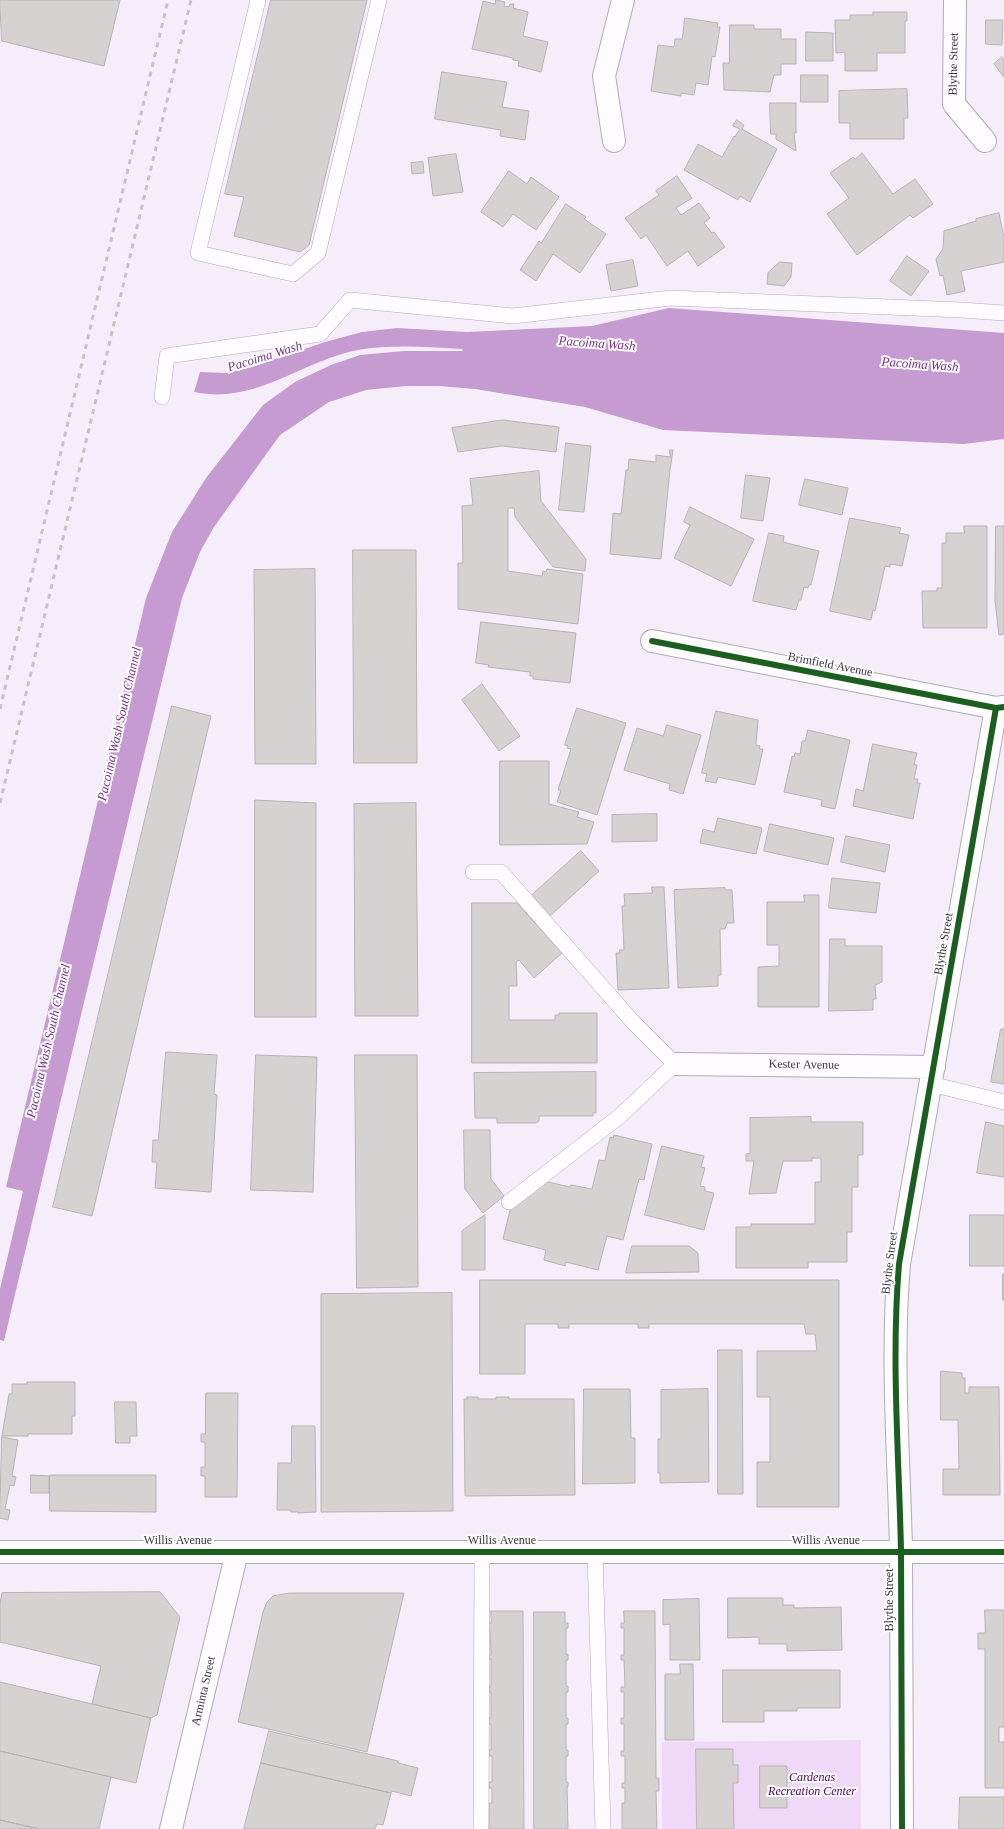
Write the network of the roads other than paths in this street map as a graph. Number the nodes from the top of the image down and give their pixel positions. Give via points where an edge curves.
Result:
1 (258, 0) edge
2 (379, 0) edge
3 (623, 0) edge
4 (955, 0) edge
5 (614, 141) dead end
6 (985, 141) dead end
7 (1004, 313) edge
8 (162, 397) dead end
9 (652, 641) dead end
10 (1000, 708) edge
11 (473, 872) dead end
12 (675, 1064) junction
13 (932, 1076) junction
14 (1004, 1102) edge
15 (509, 1202) dead end
16 (0, 1552) edge
17 (237, 1552) junction
18 (482, 1552) junction
19 (595, 1552) junction
20 (901, 1552) junction
21 (1004, 1552) edge
22 (171, 1829) edge
23 (481, 1829) edge
24 (603, 1829) edge
25 (902, 1829) edge

1 - 2 lane via 198,253 294,274 318,253
3 - 5 street via 604,76
4 - 6 street, Blythe Street via 954,104
7 - 8 lane via 672,298 513,316 350,300 320,334 167,356
9 - 10 street, Brimfield Avenue
10 - 13 street, Blythe Street
11 - 12 lane via 501,872 633,1022
12 - 13 street, Kester Avenue
12 - 15 lane via 620,1116
13 - 14 lane
13 - 20 street, Blythe Street via 899,1264 895,1309
16 - 17 street, Willis Avenue
17 - 18 street, Willis Avenue
17 - 22 street, Arminta Street
18 - 19 street, Willis Avenue
18 - 23 lane
19 - 20 street, Willis Avenue
19 - 24 lane
20 - 21 street, Willis Avenue
20 - 25 street, Blythe Street

